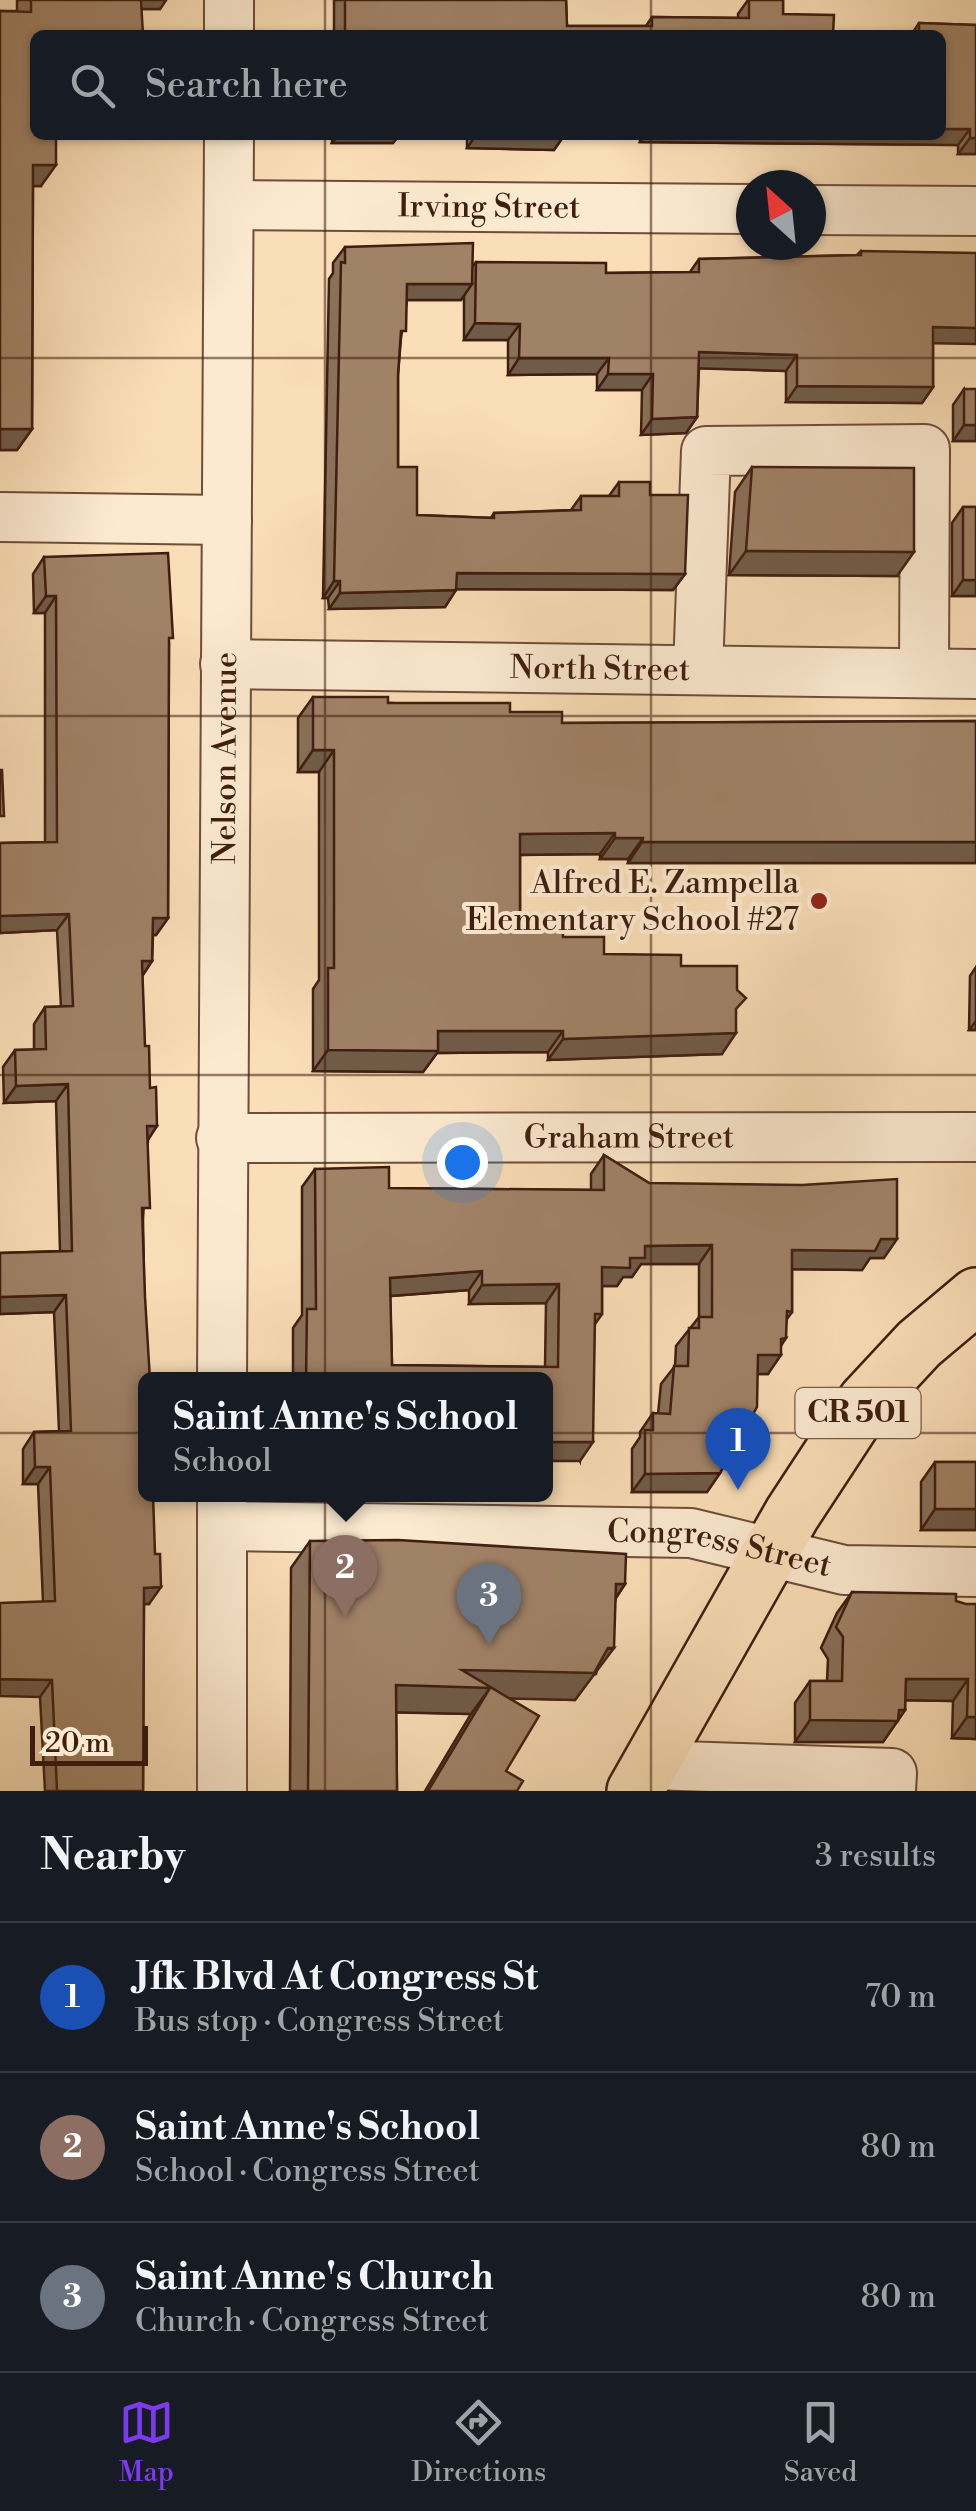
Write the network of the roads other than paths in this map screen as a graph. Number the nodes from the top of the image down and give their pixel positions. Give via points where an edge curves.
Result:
1 (229, 0) edge
2 (229, 30) edge
3 (229, 140) edge
4 (229, 205) junction
5 (736, 209) edge
6 (826, 210) edge
7 (976, 211) edge
8 (0, 517) edge
9 (228, 520) junction
10 (225, 664) junction
11 (698, 670) junction
12 (924, 673) junction
13 (976, 674) edge
14 (976, 1137) edge
15 (220, 1138) junction
16 (976, 1296) edge
17 (222, 1372) edge
18 (222, 1510) edge
19 (771, 1554) junction
20 (976, 1572) edge
21 (643, 1778) edge
22 (222, 1791) edge
23 (892, 1791) edge

1 - 2 street
3 - 4 street, Nelson Avenue
4 - 5 street, Irving Street
4 - 9 street, Nelson Avenue
6 - 7 street
8 - 9 street
9 - 10 street, Nelson Avenue
10 - 11 street, North Street
10 - 15 street, Nelson Avenue
11 - 12 street, North Street
11 - 12 street via 706,451 925,449
12 - 13 street, North Street
14 - 15 street, Graham Street
15 - 17 street, Nelson Avenue
16 - 19 main road, CR 501 via 866,1402
18 - 19 street, Congress Street via 691,1532
18 - 22 street
19 - 20 street, Congress Street via 844,1570
19 - 21 main road, CR 501
21 - 23 street via 892,1773

